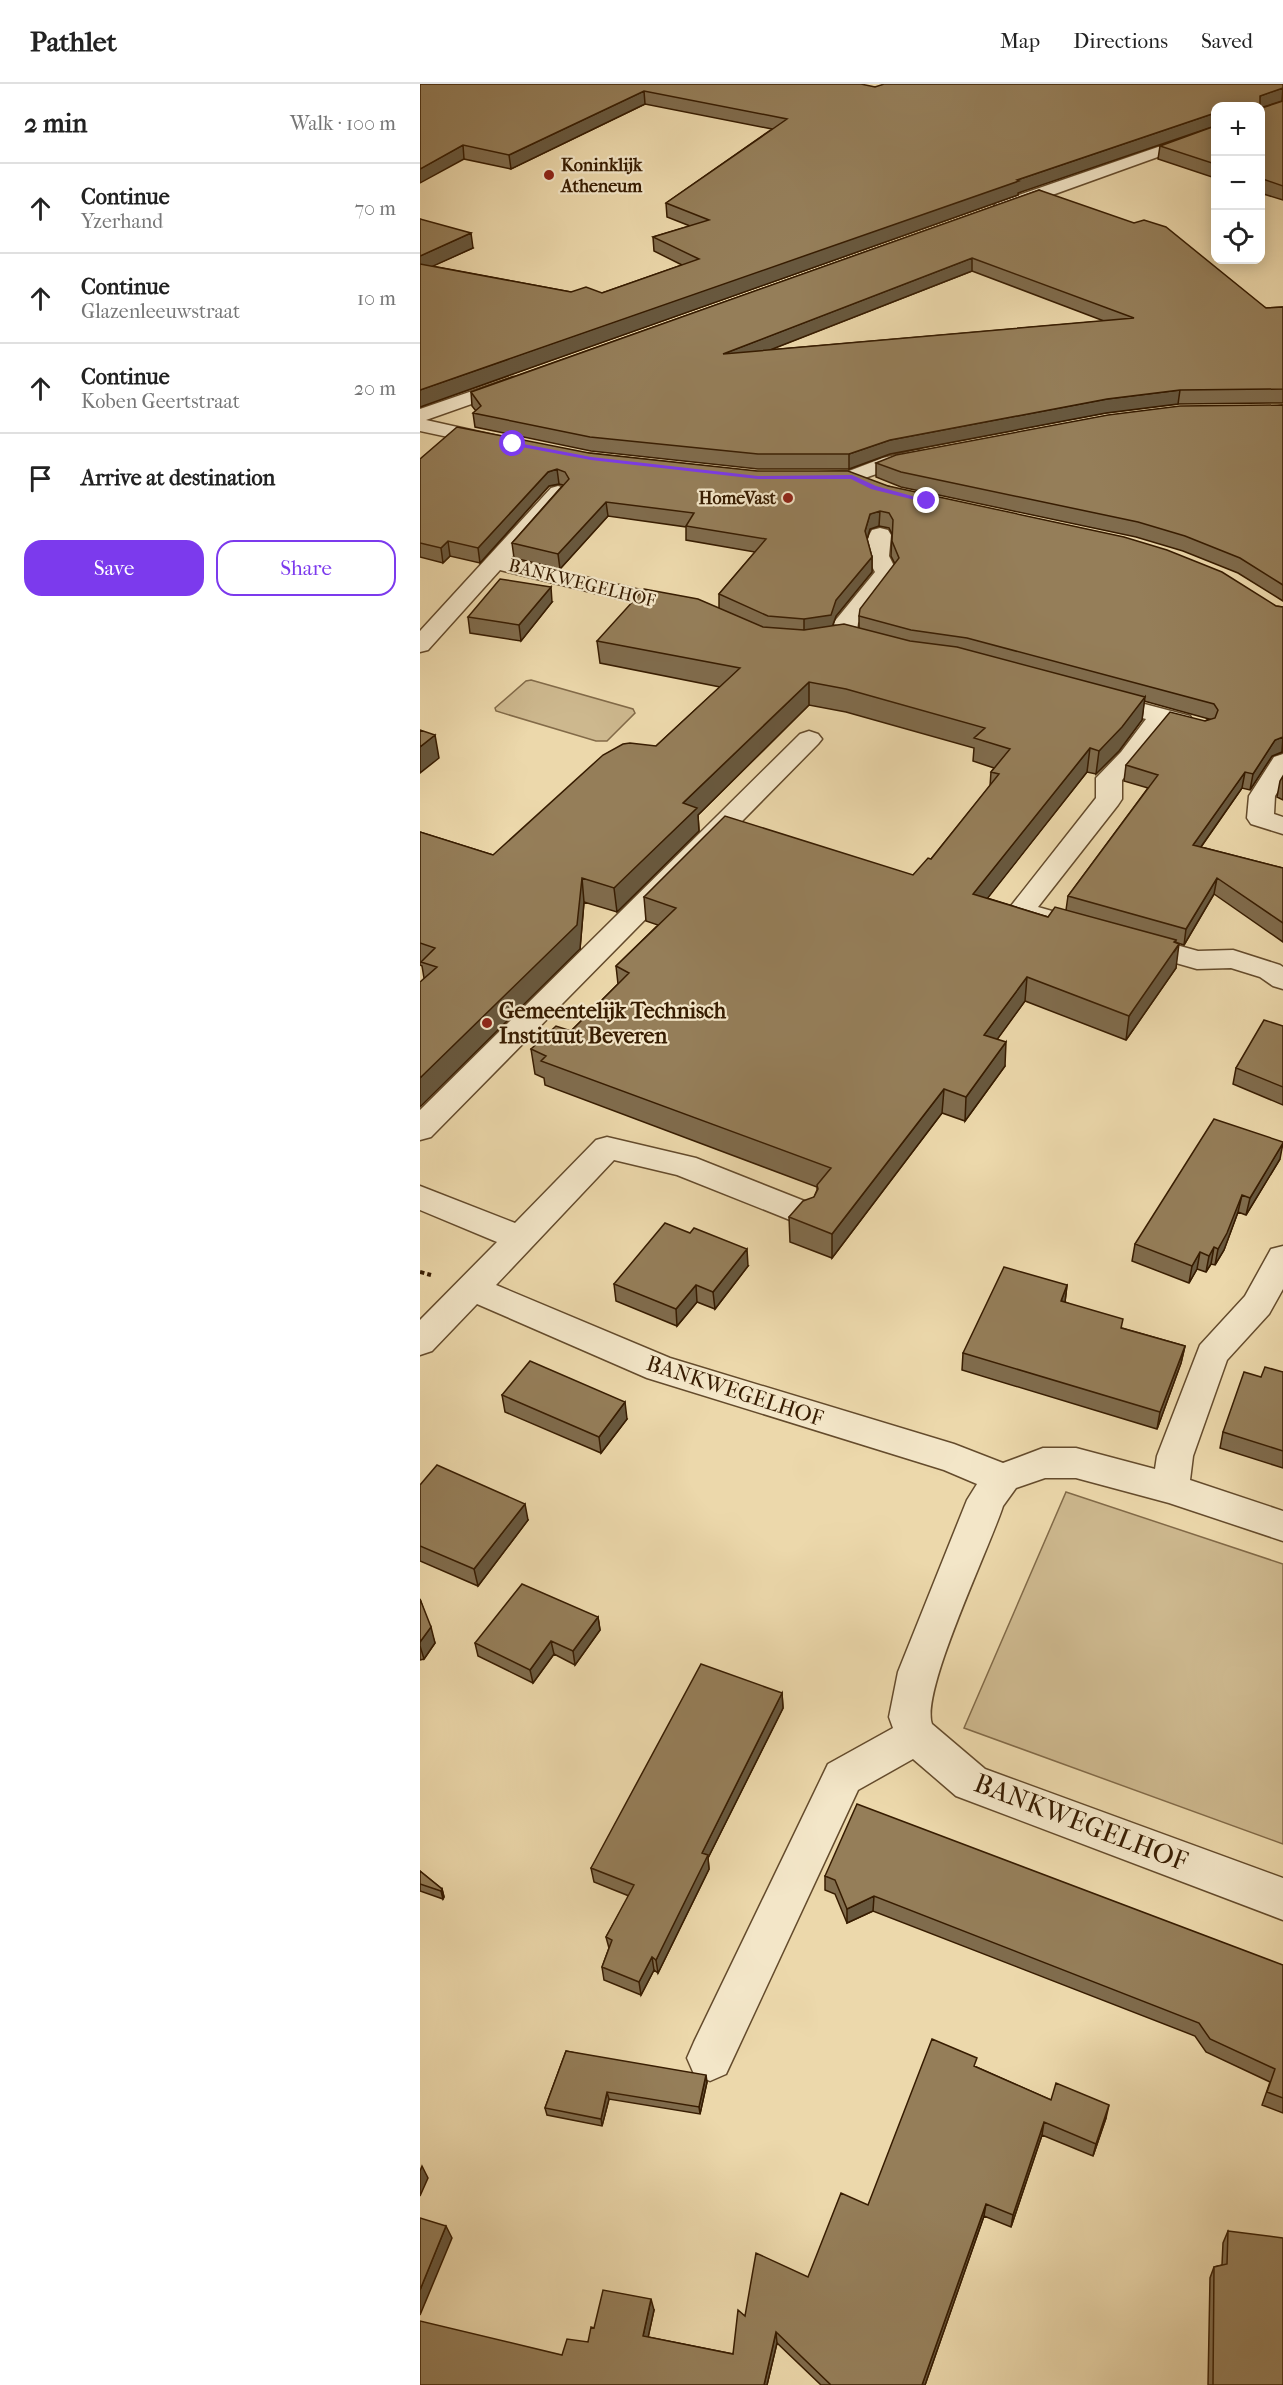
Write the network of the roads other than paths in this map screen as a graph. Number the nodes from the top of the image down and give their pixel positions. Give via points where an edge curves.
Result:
1 (1211, 132) edge
2 (985, 214) edge
3 (528, 377) edge
4 (420, 417) edge
5 (420, 425) edge
6 (513, 444) edge
7 (933, 453) edge
8 (795, 477) edge
9 (852, 477) junction
10 (873, 487) edge
11 (558, 492) edge
12 (880, 535) dead end
13 (494, 561) junction
14 (702, 612) edge
15 (844, 640) edge
16 (420, 645) edge
17 (1082, 694) edge
18 (1161, 716) junction
19 (1202, 727) edge
20 (809, 739) dead end
21 (1283, 762) edge
22 (1283, 826) edge
23 (1283, 980) edge
24 (420, 1130) edge
25 (420, 1197) edge
26 (800, 1212) edge
27 (520, 1238) junction
28 (1283, 1258) edge
29 (471, 1288) junction
30 (420, 1342) edge
31 (1003, 1478) junction
32 (1170, 1488) junction
33 (1283, 1526) edge
34 (916, 1736) junction
35 (1283, 1899) edge
36 (710, 2058) dead end

1 - 2 street
3 - 4 street
5 - 6 street
7 - 9 street via 890,462
8 - 9 street
9 - 10 street
11 - 13 street
12 - 15 street via 878,556 886,572 846,622
13 - 14 street, BANKWEGELHOF
13 - 16 street
17 - 18 street
18 - 19 street
18 - 23 street via 1130,757 1109,777 1109,799 1021,911 1197,960 1233,958 1270,971
20 - 24 street via 739,824
21 - 22 street via 1262,796 1260,818
25 - 27 street
26 - 27 street via 685,1166 607,1148
27 - 29 street
28 - 32 street via 1257,1305 1212,1354 1175,1456
29 - 30 street
29 - 31 street, BANKWEGELHOF via 659,1368 954,1459
31 - 32 street via 1043,1463 1076,1462
31 - 34 street via 986,1500 918,1672 909,1717
32 - 33 street
34 - 35 street, BANKWEGELHOF via 971,1782
34 - 36 street via 843,1777

